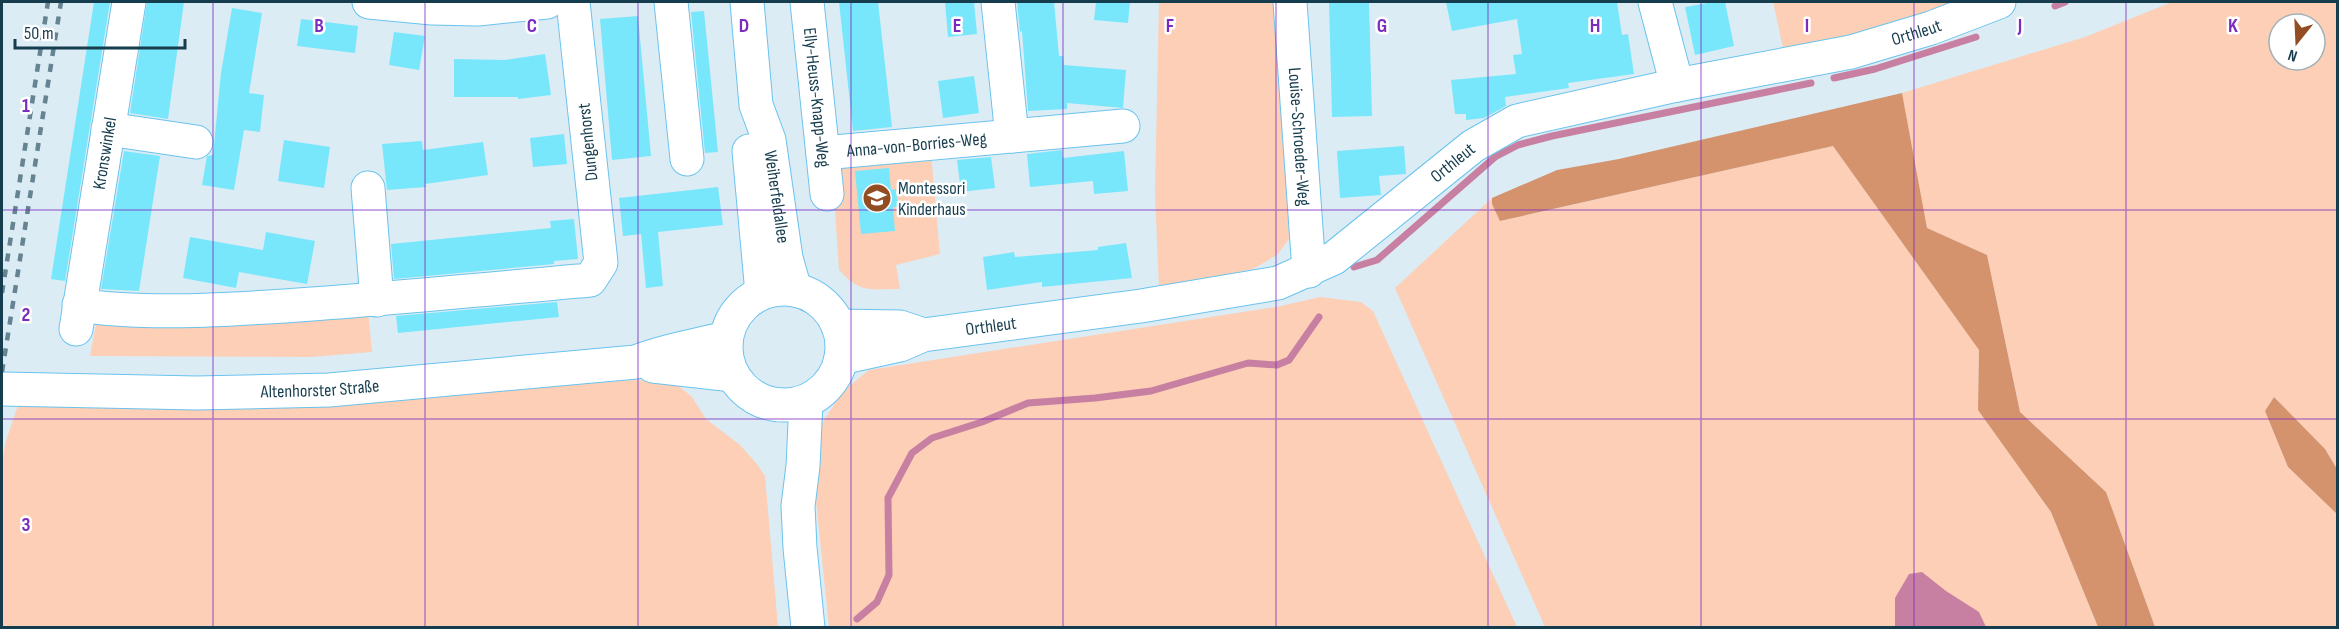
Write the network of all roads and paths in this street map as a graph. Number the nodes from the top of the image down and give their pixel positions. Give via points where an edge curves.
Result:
1 (129, 2) edge
2 (369, 2) edge
3 (547, 2) edge
4 (573, 2) edge
5 (671, 2) edge
6 (747, 2) edge
7 (807, 2) edge
8 (998, 2) edge
9 (1290, 2) edge
10 (1655, 2) edge
11 (2000, 2) edge
12 (1677, 85) junction
13 (756, 105) junction
14 (1123, 126) dead end
15 (108, 129) junction
16 (1012, 136) junction
17 (196, 142) dead end
18 (823, 153) junction
19 (687, 159) dead end
20 (368, 188) dead end
21 (827, 194) dead end
22 (1309, 271) junction
23 (590, 280) joint
24 (795, 290) junction
25 (762, 293) junction
26 (377, 300) junction
27 (838, 326) junction
28 (923, 335) junction
29 (726, 338) junction
30 (841, 358) junction
31 (636, 362) junction
32 (733, 375) junction
33 (2, 389) edge
34 (790, 402) junction
35 (808, 627) edge

1 - 15 street, Kronswinkel
2 - 3 street via 478,9
4 - 23 street, Dungenhorst via 601,263
5 - 19 street
6 - 13 street, Weiherfeldallee
7 - 18 street, Elly-Heuss-Knapp-Weg
8 - 16 street, Anna-von-Borries-Weg
9 - 22 street, Louise-Schroeder-Weg
10 - 12 street
11 - 12 street, Orthleut via 1851,52
12 - 22 street, Orthleut via 1517,121 1473,146 1334,258
13 - 24 street, Weiherfeldallee via 769,140 786,258
13 - 25 street, Weiherfeldallee via 748,142
14 - 16 street, Anna-von-Borries-Weg
15 - 17 street
15 - 26 street, Kronswinkel via 77,317 106,309 242,308
16 - 18 street, Anna-von-Borries-Weg
18 - 21 street, Elly-Heuss-Knapp-Weg
20 - 26 street
22 - 28 street, Orthleut via 1278,283 1214,296
23 - 26 street, Kronswinkel
24 - 25 street
24 - 27 street via 814,297 828,309
25 - 29 street via 738,310
27 - 28 street, Orthleut via 900,327
27 - 30 street
28 - 30 street, Orthleut via 900,345
29 - 31 street, Altenhorster Straße via 662,351
29 - 32 street
30 - 34 street via 822,391
31 - 32 street, Altenhorster Straße via 662,369
31 - 33 street, Altenhorster Straße via 329,390 197,393
32 - 34 street via 758,399
34 - 35 street

